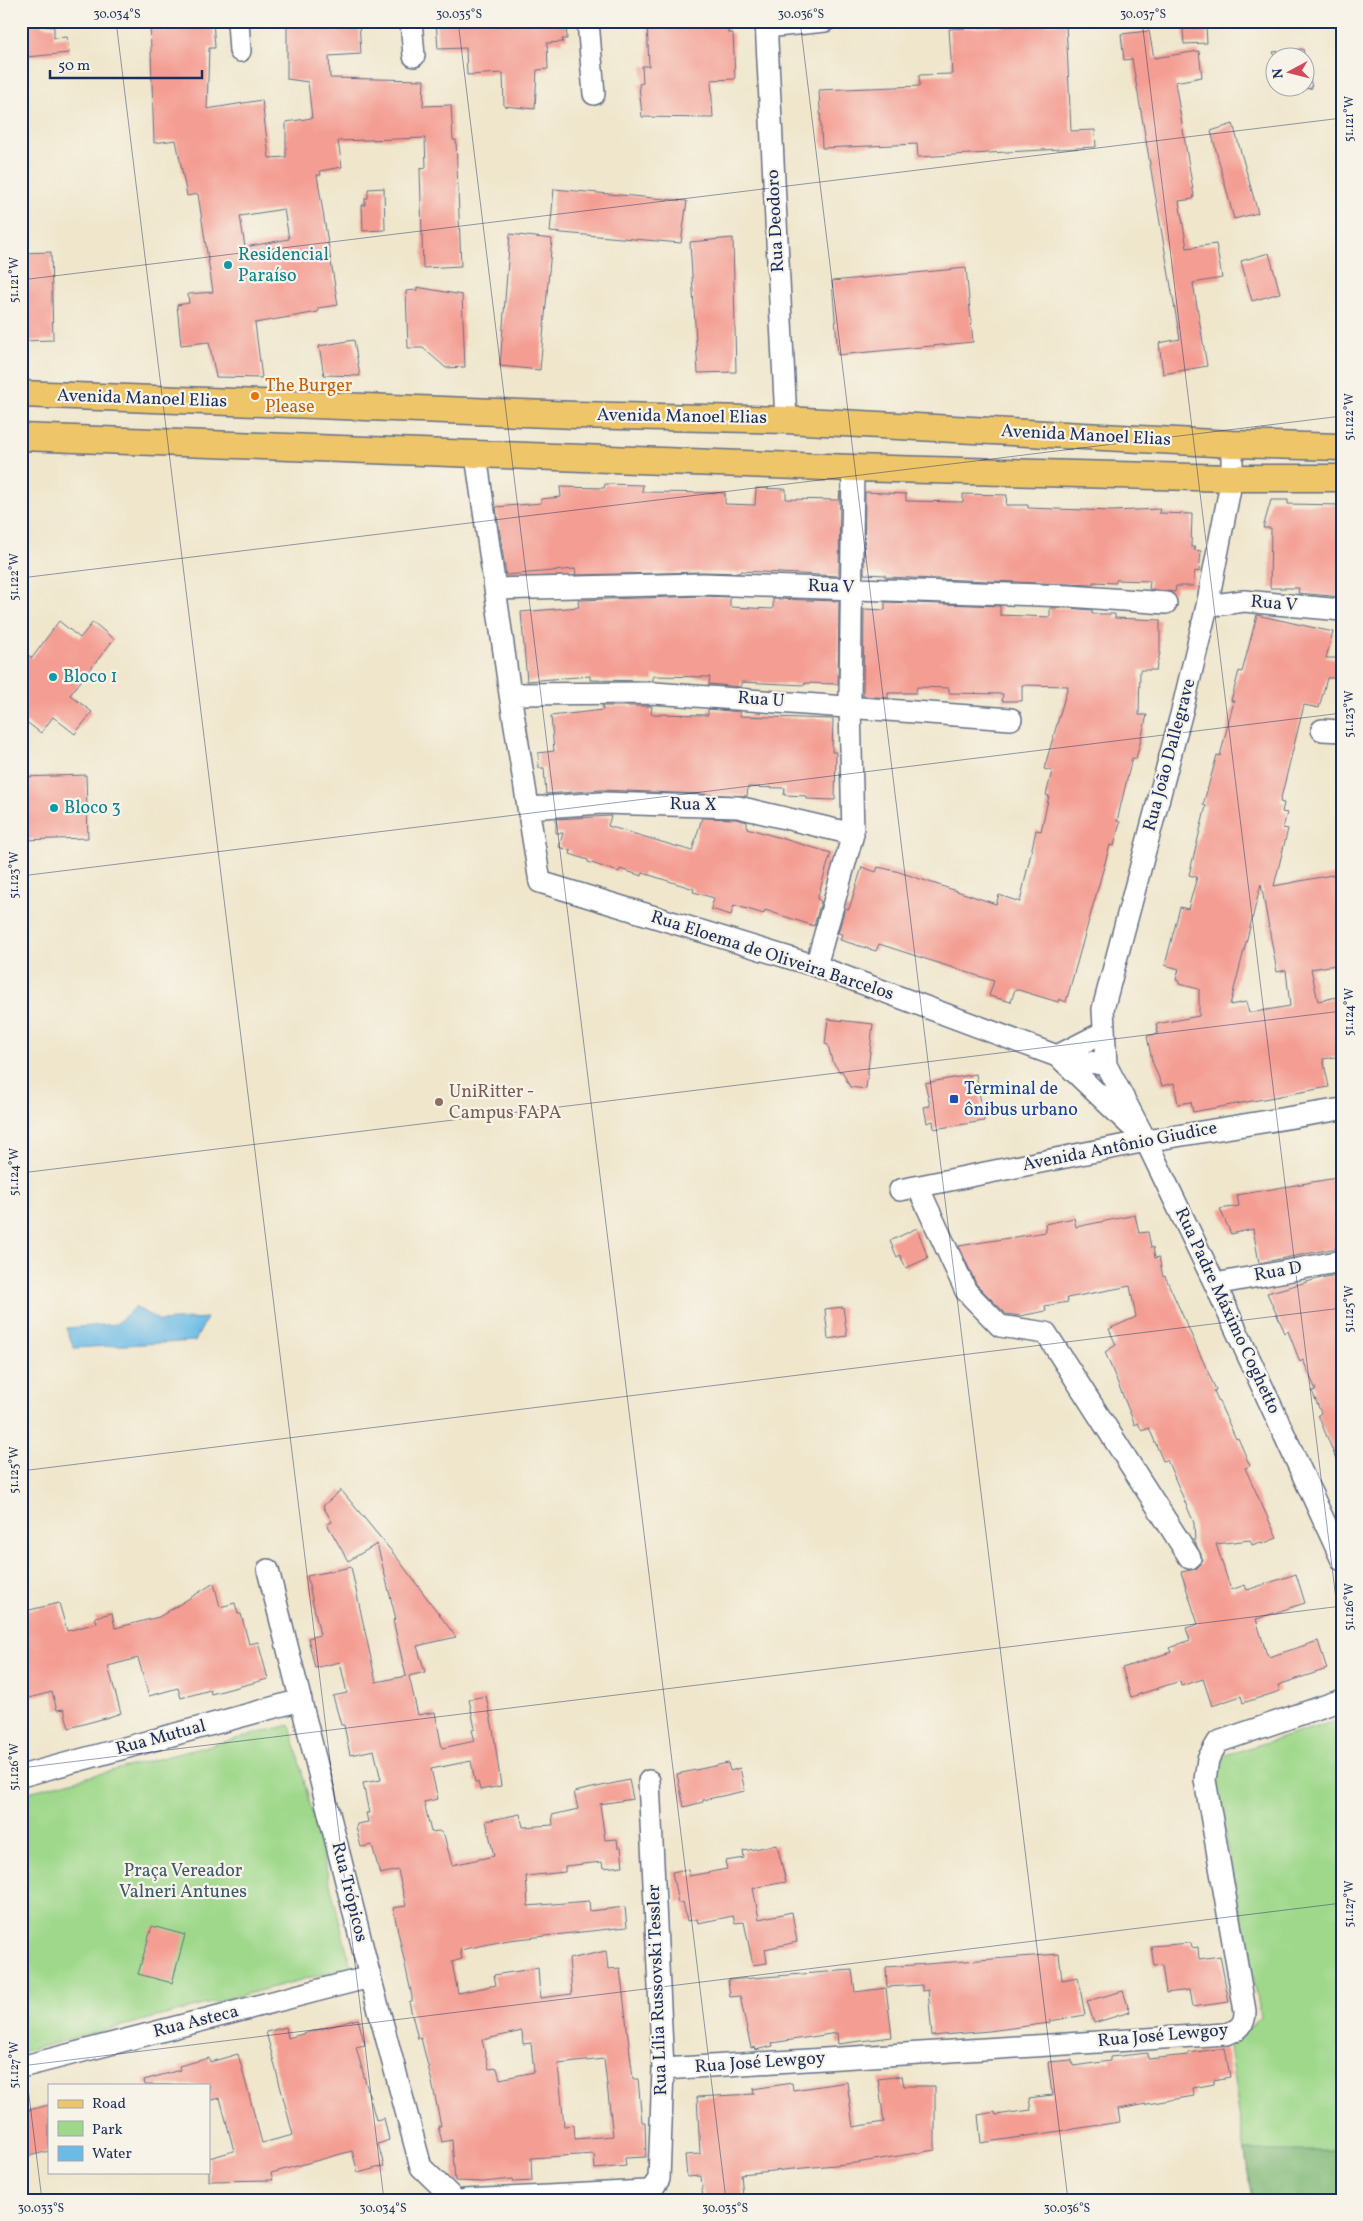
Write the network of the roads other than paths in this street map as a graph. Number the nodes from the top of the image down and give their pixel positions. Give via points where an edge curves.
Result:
1 (238, 21) edge
2 (411, 21) edge
3 (588, 21) edge
4 (825, 21) edge
5 (766, 24) edge
6 (240, 51) dead end
7 (414, 56) dead end
8 (594, 94) dead end
9 (21, 394) edge
10 (564, 415) junction
11 (608, 416) junction
12 (786, 420) junction
13 (21, 436) edge
14 (1232, 444) junction
15 (1342, 447) edge
16 (476, 455) junction
17 (562, 456) junction
18 (606, 458) junction
19 (852, 468) junction
20 (1232, 478) junction
21 (1342, 478) edge
22 (852, 588) junction
23 (495, 589) junction
24 (1166, 603) dead end
25 (1207, 606) junction
26 (1342, 610) edge
27 (510, 694) junction
28 (850, 703) junction
29 (1011, 719) dead end
30 (529, 808) junction
31 (853, 834) junction
32 (816, 966) junction
33 (1104, 1032) junction
34 (1057, 1056) junction
35 (1106, 1066) junction
36 (1342, 1109) edge
37 (1146, 1140) junction
38 (1342, 1261) edge
39 (1215, 1284) junction
40 (1190, 1558) dead end
41 (1342, 1560) edge
42 (268, 1570) dead end
43 (301, 1700) junction
44 (1342, 1700) edge
45 (21, 1776) edge
46 (649, 1781) dead end
47 (370, 1978) junction
48 (21, 2067) edge
49 (663, 2068) junction
50 (455, 2200) edge
51 (465, 2200) edge

1 - 6 street
2 - 7 street
3 - 8 street
4 - 5 street
5 - 12 street, Rua Deodoro
9 - 10 main road, Avenida Manoel Elias
10 - 11 main road, Avenida Manoel Elias
10 - 17 main road
11 - 12 main road, Avenida Manoel Elias
11 - 18 main road
12 - 14 main road, Avenida Manoel Elias
13 - 16 main road, Avenida Manoel Elias
14 - 15 main road, Avenida Manoel Elias
14 - 20 street, Rua João Dallegrave
16 - 17 main road, Avenida Manoel Elias
16 - 23 street
17 - 18 main road, Avenida Manoel Elias
18 - 19 main road, Avenida Manoel Elias
19 - 20 main road, Avenida Manoel Elias
19 - 22 street
20 - 21 main road, Avenida Manoel Elias
20 - 25 street, Rua João Dallegrave
22 - 23 street, Rua V via 703,584
22 - 24 street, Rua V
22 - 28 street
23 - 27 street
25 - 26 street, Rua V via 1244,601
25 - 33 street, Rua João Dallegrave via 1103,1009
27 - 28 street, Rua U via 654,693
27 - 30 street
28 - 29 street, Rua U
28 - 31 street
30 - 31 street, Rua X via 602,803 738,807
30 - 32 street, Rua Eloema de Oliveira Barcelos via 540,882
31 - 32 street
32 - 34 street, Rua Eloema de Oliveira Barcelos
33 - 34 street
33 - 35 street, Rua João Dallegrave
34 - 35 street, Rua Eloema de Oliveira Barcelos
34 - 37 street
35 - 37 street, Rua Padre Máximo Coghetto
36 - 37 street, Avenida Antônio Giudice
37 - 39 street, Rua Padre Máximo Coghetto
37 - 40 street, Avenida Antônio Giudice via 909,1188 966,1291 1000,1326 1046,1333
38 - 39 street, Rua D
39 - 41 street, Rua Padre Máximo Coghetto
42 - 43 street, Rua Trópicos
43 - 45 street, Rua Mutual
43 - 47 street, Rua Trópicos
44 - 49 street, Rua José Lewgoy via 1218,1742 1208,1759 1205,1780 1245,2010 1242,2026 1235,2031
46 - 49 street, Rua Lília Russovski Tessler
47 - 48 street, Rua Asteca
47 - 50 street, Rua Trópicos via 421,2167
49 - 51 street, Rua Lília Russovski Tessler via 660,2179 652,2189

